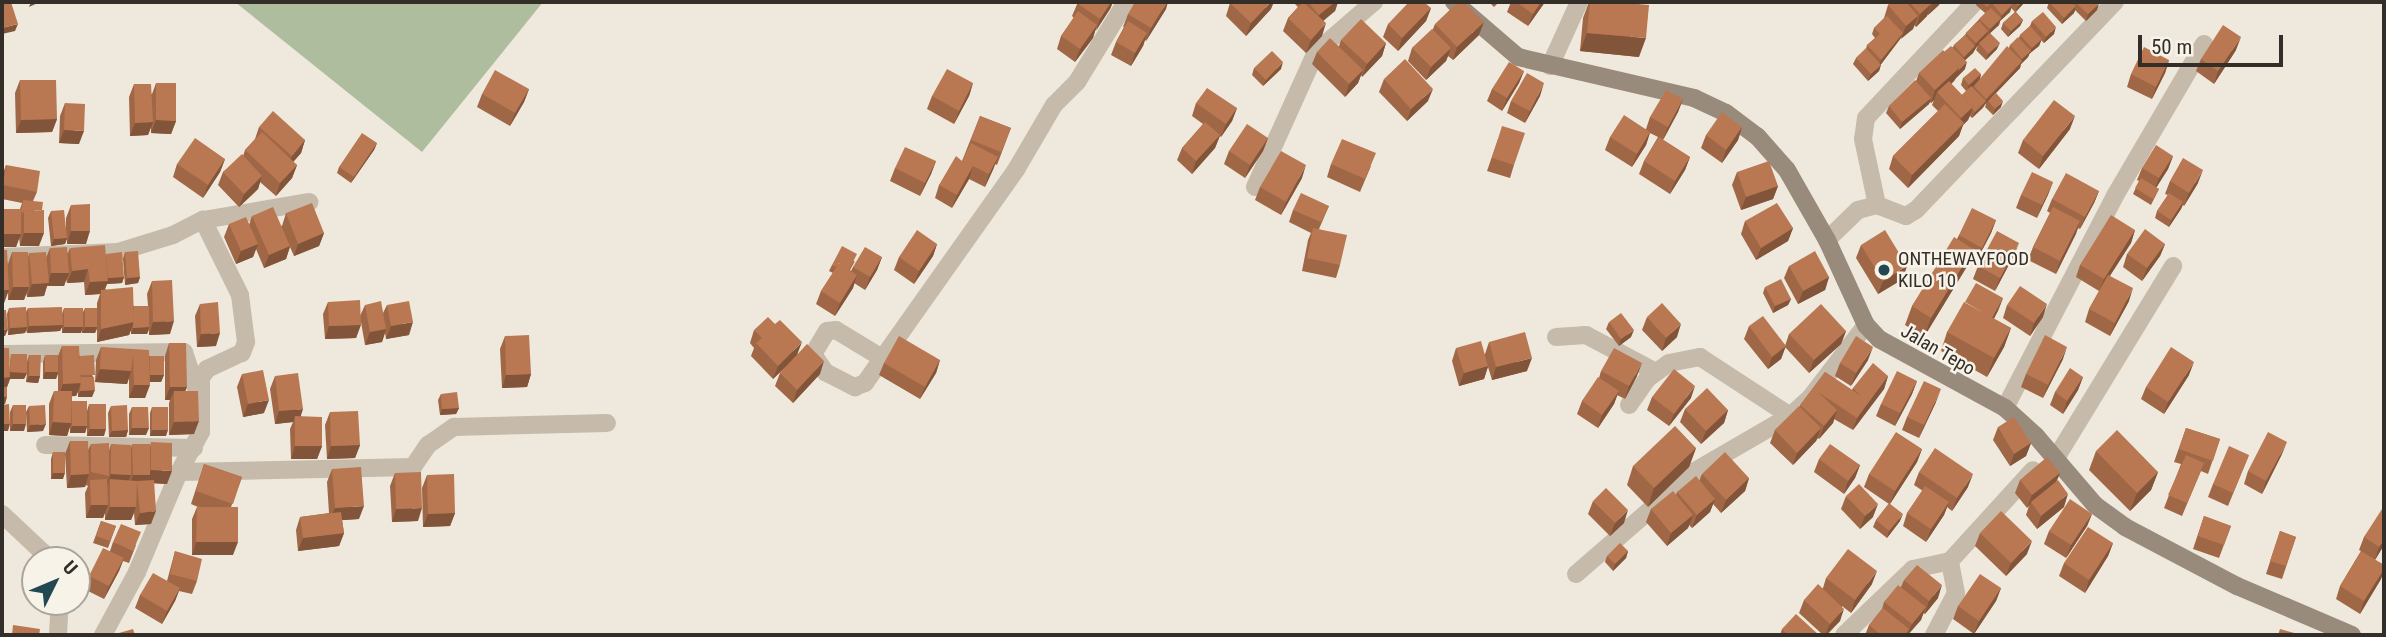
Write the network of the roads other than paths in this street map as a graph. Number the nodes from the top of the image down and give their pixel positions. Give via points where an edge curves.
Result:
1 (1126, 2) edge
2 (1374, 2) edge
3 (1454, 2) edge
4 (1579, 2) edge
5 (1975, 2) edge
6 (2115, 2) edge
7 (2204, 44) dead end
8 (1550, 66) junction
9 (1255, 187) dead end
10 (309, 202) edge
11 (1877, 205) junction
12 (203, 220) junction
13 (1827, 240) junction
14 (2, 257) edge
15 (2173, 266) dead end
16 (1866, 325) junction
17 (1556, 337) dead end
18 (2, 354) edge
19 (882, 358) dead end
20 (1656, 372) junction
21 (199, 395) junction
22 (1629, 405) dead end
23 (2005, 408) junction
24 (1790, 416) junction
25 (607, 423) dead end
26 (45, 445) dead end
27 (194, 449) junction
28 (2056, 459) junction
29 (179, 472) junction
30 (2, 514) edge
31 (36, 546) edge
32 (1950, 561) junction
33 (1576, 574) dead end
34 (59, 616) edge
35 (58, 635) edge
36 (103, 635) edge
37 (1844, 635) edge
38 (1934, 635) edge
39 (2352, 635) edge

1 - 19 street via 1077,82 1054,105 1017,168 905,332
2 - 9 street via 1316,51
3 - 8 street, Jalan Tepo via 1497,43 1518,57
4 - 8 street
5 - 11 street via 1866,118 1863,139
6 - 11 street via 1916,210 1906,216
7 - 23 street via 2116,194
8 - 13 street, Jalan Tepo via 1694,98 1726,113 1757,136 1787,170
10 - 12 street
11 - 13 street via 1858,210
12 - 14 street via 118,252
12 - 21 street via 240,295 246,342 242,353 207,369
13 - 16 street, Jalan Tepo
15 - 28 street
16 - 23 street, Jalan Tepo via 1894,351
16 - 24 street via 1810,398
17 - 20 street via 1586,335
18 - 21 street via 184,352
20 - 22 street
20 - 24 street via 1681,357 1700,357
21 - 27 street via 202,425
23 - 28 street, Jalan Tepo
24 - 33 street via 1695,471
25 - 29 street via 454,427 428,445 413,467
26 - 27 street
27 - 29 street
28 - 32 street via 2032,470
28 - 39 street, Jalan Tepo via 2095,505 2124,527 2237,586
29 - 36 street
30 - 31 street
32 - 37 street via 1913,569
32 - 38 street via 1956,593
34 - 35 street

